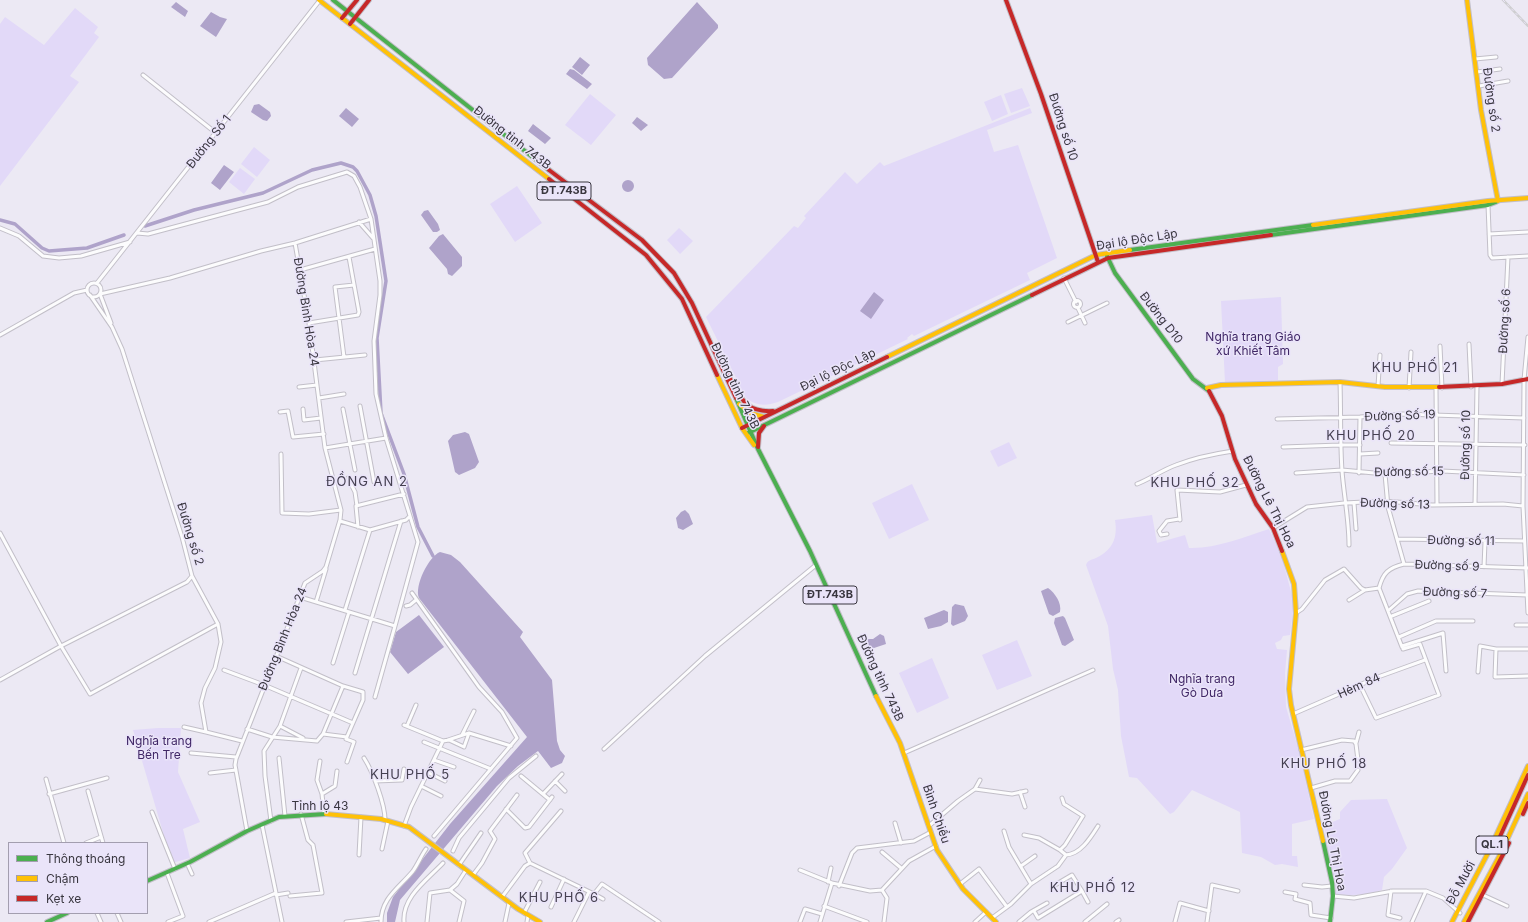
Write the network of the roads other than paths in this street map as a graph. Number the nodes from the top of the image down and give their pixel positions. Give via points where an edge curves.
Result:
1 (319, 0) edge
2 (333, 0) edge
3 (357, 0) edge
4 (369, 0) edge
5 (1006, 0) edge
6 (1467, 0) edge
7 (348, 11) junction
8 (356, 17) junction
9 (342, 18) junction
10 (350, 24) junction
11 (1496, 56) dead end
12 (1475, 59) junction
13 (1500, 69) dead end
14 (1477, 72) junction
15 (143, 75) dead end
16 (1508, 80) dead end
17 (1479, 86) junction
18 (216, 133) junction
19 (587, 198) junction
20 (1528, 198) edge
21 (1498, 201) junction
22 (579, 203) junction
23 (1488, 205) junction
24 (370, 219) junction
25 (360, 222) junction
26 (0, 228) edge
27 (1528, 232) edge
28 (137, 233) junction
29 (1489, 234) junction
30 (373, 238) junction
31 (130, 242) junction
32 (295, 244) junction
33 (375, 250) junction
34 (1096, 255) junction
35 (1107, 256) junction
36 (1528, 256) edge
37 (349, 257) junction
38 (1508, 258) junction
39 (1098, 262) junction
40 (300, 270) junction
41 (1064, 278) junction
42 (97, 283) junction
43 (354, 284) junction
44 (87, 290) junction
45 (100, 294) junction
46 (90, 295) junction
47 (1107, 303) dead end
48 (1081, 316) junction
49 (338, 318) junction
50 (1068, 322) dead end
51 (309, 323) junction
52 (1085, 323) dead end
53 (112, 327) junction
54 (0, 335) edge
55 (1528, 337) edge
56 (1469, 344) dead end
57 (1440, 346) dead end
58 (1410, 352) dead end
59 (365, 355) dead end
60 (1380, 355) dead end
61 (344, 357) junction
62 (315, 360) junction
63 (722, 366) junction
64 (1526, 379) edge
65 (1340, 382) junction
66 (1502, 384) junction
67 (317, 385) junction
68 (1378, 386) junction
69 (1478, 386) junction
70 (300, 387) dead end
71 (1471, 387) junction
72 (1207, 388) junction
73 (1409, 388) junction
74 (1436, 388) junction
75 (1442, 388) junction
76 (344, 394) dead end
77 (319, 398) junction
78 (738, 403) junction
79 (360, 406) dead end
80 (303, 409) dead end
81 (343, 409) dead end
82 (779, 410) junction
83 (280, 412) dead end
84 (1436, 415) junction
85 (1477, 416) junction
86 (765, 417) junction
87 (1360, 417) junction
88 (322, 418) junction
89 (1341, 418) junction
90 (1524, 418) junction
91 (1276, 419) dead end
92 (767, 423) junction
93 (748, 425) junction
94 (742, 428) junction
95 (751, 431) junction
96 (324, 434) junction
97 (746, 434) junction
98 (386, 438) junction
99 (366, 441) junction
100 (1391, 443) dead end
101 (1436, 443) junction
102 (349, 444) junction
103 (1477, 444) junction
104 (1341, 445) junction
105 (1360, 445) junction
106 (1525, 445) junction
107 (1283, 447) dead end
108 (325, 448) junction
109 (758, 450) junction
110 (1233, 451) junction
111 (281, 454) dead end
112 (1360, 454) junction
113 (1378, 454) dead end
114 (355, 470) dead end
115 (1342, 470) junction
116 (1359, 472) junction
117 (1436, 472) junction
118 (1296, 473) dead end
119 (1475, 473) junction
120 (1385, 474) junction
121 (1524, 475) junction
122 (348, 478) dead end
123 (374, 482) dead end
124 (1137, 484) dead end
125 (1246, 485) junction
126 (404, 494) junction
127 (1388, 502) junction
128 (1344, 503) junction
129 (1354, 503) junction
130 (1475, 504) junction
131 (1437, 505) junction
132 (357, 506) junction
133 (1524, 506) junction
134 (341, 510) junction
135 (1526, 514) edge
136 (410, 516) junction
137 (340, 521) junction
138 (402, 521) junction
139 (358, 527) junction
140 (1273, 528) junction
141 (1356, 529) dead end
142 (370, 530) junction
143 (1526, 532) edge
144 (0, 533) edge
145 (1167, 534) dead end
146 (1398, 539) junction
147 (1524, 541) junction
148 (1484, 542) junction
149 (1349, 545) dead end
150 (1404, 564) junction
151 (816, 565) junction
152 (326, 567) junction
153 (1484, 567) junction
154 (1527, 568) edge
155 (192, 576) junction
156 (1528, 581) edge
157 (1379, 588) junction
158 (1365, 590) junction
159 (412, 593) dead end
160 (1527, 595) edge
161 (300, 597) junction
162 (416, 600) junction
163 (1349, 600) dead end
164 (1429, 601) dead end
165 (316, 602) junction
166 (406, 606) dead end
167 (1389, 610) junction
168 (347, 611) junction
169 (1296, 613) junction
170 (1528, 613) edge
171 (1392, 616) junction
172 (372, 619) junction
173 (1473, 621) dead end
174 (218, 624) junction
175 (1516, 625) dead end
176 (1528, 625) edge
177 (395, 626) junction
178 (1399, 637) junction
179 (61, 646) junction
180 (1403, 647) junction
181 (1496, 649) junction
182 (1528, 649) edge
183 (276, 656) junction
184 (1426, 660) junction
185 (333, 663) dead end
186 (301, 668) junction
187 (224, 670) dead end
188 (1093, 670) dead end
189 (1446, 671) dead end
190 (1478, 672) dead end
191 (356, 673) dead end
192 (1528, 676) edge
193 (0, 680) edge
194 (264, 685) junction
195 (1360, 685) junction
196 (343, 686) junction
197 (291, 697) junction
198 (375, 697) dead end
199 (416, 705) dead end
200 (474, 711) dead end
201 (331, 713) junction
202 (1293, 714) junction
203 (353, 723) junction
204 (280, 726) junction
205 (184, 727) dead end
206 (246, 730) junction
207 (206, 732) junction
208 (1358, 732) dead end
209 (469, 733) junction
210 (323, 734) junction
211 (462, 736) junction
212 (272, 737) junction
213 (347, 738) junction
214 (306, 739) junction
215 (242, 741) junction
216 (444, 741) junction
217 (424, 742) dead end
218 (900, 743) joint
219 (1356, 743) junction
220 (511, 746) junction
221 (604, 748) dead end
222 (439, 749) junction
223 (1301, 750) junction
224 (191, 753) dead end
225 (904, 753) junction
226 (536, 756) dead end
227 (236, 757) junction
228 (279, 758) dead end
229 (364, 758) dead end
230 (434, 760) junction
231 (1358, 760) dead end
232 (320, 761) dead end
233 (347, 762) dead end
234 (1528, 766) edge
235 (454, 767) dead end
236 (404, 769) dead end
237 (491, 769) junction
238 (236, 770) junction
239 (1358, 770) dead end
240 (337, 771) dead end
241 (427, 772) junction
242 (210, 773) dead end
243 (562, 774) dead end
244 (1528, 775) edge
245 (521, 776) dead end
246 (107, 778) dead end
247 (46, 779) dead end
248 (980, 780) dead end
249 (375, 781) junction
250 (445, 781) dead end
251 (555, 781) junction
252 (421, 786) junction
253 (1311, 788) junction
254 (976, 789) junction
255 (88, 791) dead end
256 (565, 791) dead end
257 (1026, 791) dead end
258 (1020, 792) junction
259 (49, 794) junction
260 (322, 794) junction
261 (543, 794) junction
262 (1528, 794) edge
263 (517, 795) dead end
264 (441, 796) dead end
265 (552, 796) dead end
266 (1062, 798) dead end
267 (550, 800) junction
268 (1528, 803) edge
269 (1025, 807) dead end
270 (506, 809) junction
271 (561, 811) dead end
272 (152, 812) dead end
273 (301, 814) junction
274 (324, 814) junction
275 (285, 816) junction
276 (361, 817) junction
277 (271, 821) junction
278 (386, 821) junction
279 (895, 823) dead end
280 (262, 825) junction
281 (930, 825) junction
282 (404, 826) junction
283 (1098, 826) dead end
284 (247, 831) junction
285 (932, 831) junction
286 (1004, 831) dead end
287 (481, 833) dead end
288 (1024, 835) dead end
289 (434, 836) dead end
290 (102, 837) junction
291 (64, 842) edge
292 (89, 842) edge
293 (103, 842) edge
294 (901, 843) junction
295 (936, 846) junction
296 (382, 849) dead end
297 (426, 849) dead end
298 (1060, 850) junction
299 (453, 851) dead end
300 (882, 852) dead end
301 (1066, 854) junction
302 (359, 855) dead end
303 (1035, 856) dead end
304 (187, 863) junction
305 (443, 863) dead end
306 (530, 863) junction
307 (459, 865) junction
308 (1021, 866) junction
309 (831, 868) dead end
310 (901, 868) junction
311 (175, 869) junction
312 (466, 870) junction
313 (800, 870) dead end
314 (166, 873) junction
315 (192, 874) dead end
316 (473, 875) junction
317 (564, 878) junction
318 (148, 881) edge
319 (540, 882) dead end
320 (830, 882) junction
321 (960, 884) junction
322 (1032, 884) junction
323 (1056, 885) dead end
324 (1304, 885) dead end
325 (839, 886) junction
326 (1332, 886) junction
327 (450, 890) junction
328 (882, 890) junction
329 (1082, 891) junction
330 (1238, 891) dead end
331 (1391, 891) junction
332 (1426, 891) junction
333 (589, 892) junction
334 (1285, 892) dead end
335 (276, 894) junction
336 (594, 894) junction
337 (1483, 895) junction
338 (1333, 896) junction
339 (502, 897) junction
340 (603, 899) dead end
341 (1088, 902) dead end
342 (509, 903) junction
343 (1047, 903) dead end
344 (1106, 904) dead end
345 (551, 906) dead end
346 (824, 906) junction
347 (1507, 906) dead end
348 (1007, 907) junction
349 (1209, 910) junction
350 (1034, 911) junction
351 (986, 912) junction
352 (1458, 912) junction
353 (524, 913) junction
354 (65, 914) edge
355 (822, 914) junction
356 (528, 916) junction
357 (992, 918) junction
358 (1400, 918) dead end
359 (381, 920) edge
360 (1330, 920) edge
361 (47, 922) edge
362 (168, 922) edge
363 (209, 922) edge
364 (282, 922) edge
365 (346, 922) edge
366 (404, 922) edge
367 (427, 922) edge
368 (459, 922) edge
369 (505, 922) edge
370 (527, 922) edge
371 (540, 922) edge
372 (574, 922) edge
373 (660, 922) edge
374 (800, 922) edge
375 (820, 922) edge
376 (867, 922) edge
377 (884, 922) edge
378 (976, 922) edge
379 (996, 922) edge
380 (1019, 922) edge
381 (1085, 922) edge
382 (1174, 922) edge
383 (1207, 922) edge
384 (1412, 922) edge
385 (1452, 922) edge
386 (1456, 922) edge
387 (1464, 922) edge
388 (1468, 922) edge

1 - 9 main road, Đường tỉnh 743B / ĐT.743B
1 - 18 street, Đường Số 1
2 - 7 main road, Đường tỉnh 743B / ĐT.743B
3 - 7 main road
4 - 8 main road
5 - 34 main road, Đường số 10
6 - 12 main road, Đường số 2
7 - 8 main road, Đường tỉnh 743B / ĐT.743B
7 - 9 main road
8 - 10 main road
8 - 19 main road, Đường tỉnh 743B / ĐT.743B
9 - 10 main road, Đường tỉnh 743B / ĐT.743B
10 - 22 main road, Đường tỉnh 743B / ĐT.743B
11 - 12 street
12 - 14 main road, Đường số 2
13 - 14 street
14 - 17 main road, Đường số 2
15 - 18 street
16 - 17 street
17 - 21 main road, Đường số 2
18 - 28 street, Đường Số 1
19 - 22 main road
19 - 63 main road, Đường tỉnh 743B / ĐT.743B via 642,240 674,273 692,303
20 - 21 main road, Đại lộ Độc Lập
21 - 23 main road, Đại lộ Độc Lập
21 - 35 main road, Đại lộ Độc Lập via 1474,202
22 - 94 main road, Đường tỉnh 743B / ĐT.743B via 646,255 672,285 682,299
23 - 29 street
23 - 35 main road, Đại lộ Độc Lập
24 - 25 street
24 - 28 street via 360,187 354,176 347,172 298,187 268,202 148,234
24 - 30 street
25 - 30 street
25 - 32 street
26 - 31 street via 19,236 43,256 59,258 81,256
27 - 29 street
28 - 31 street, Đường Số 1
29 - 38 street via 1492,258
30 - 33 street
31 - 42 street, Đường Số 1
32 - 40 street, Đường Bình Hòa 24
32 - 45 street
33 - 37 street
33 - 98 street via 380,295 374,328 374,375
34 - 35 main road, Đại lộ Độc Lập
34 - 39 main road, Đường số 10
34 - 82 main road, Đại lộ Độc Lập
35 - 39 main road, Đại lộ Độc Lập
35 - 72 main road, Đường D10 via 1130,294 1193,379
36 - 38 street
37 - 40 street
37 - 43 street
38 - 66 street, Đường số 6
39 - 41 main road, Đại lộ Độc Lập
40 - 51 street, Đường Bình Hòa 24
41 - 48 street
41 - 92 main road, Đại lộ Độc Lập
42 - 44 street via 90,284
42 - 45 street via 101,288
43 - 49 street via 335,287
43 - 49 street via 358,315
44 - 46 street
44 - 54 street via 74,293
45 - 46 street
45 - 53 street
46 - 53 street, Đường số 2
47 - 48 street
48 - 50 street
48 - 52 street
49 - 51 street
49 - 61 street
51 - 62 street, Đường Bình Hòa 24
53 - 155 street, Đường số 2 via 132,381
55 - 64 street
56 - 71 street
57 - 75 street
58 - 73 street
59 - 61 street
60 - 68 street
61 - 62 street
62 - 67 street, Đường Bình Hòa 24
63 - 78 main road, Đường tỉnh 743B / ĐT.743B
63 - 82 main road via 748,407 760,412
64 - 66 main road
64 - 90 street
65 - 68 main road
65 - 72 main road via 1221,385
65 - 89 street
66 - 69 main road
67 - 70 street
67 - 77 street, Đường Bình Hòa 24
68 - 73 main road
69 - 71 main road
69 - 85 street, Đường số 10
71 - 75 main road
72 - 110 main road, Đường Lê Thị Hoa via 1222,416
73 - 74 main road
74 - 75 main road
74 - 84 street
76 - 77 street
77 - 88 street, Đường Bình Hòa 24
78 - 86 main road via 750,413
78 - 93 main road, Đường tỉnh 743B / ĐT.743B
79 - 99 street
80 - 88 street via 304,420
81 - 102 street
82 - 86 main road, Đại lộ Độc Lập
83 - 96 street via 288,411 293,438
84 - 85 street, Đường Số 19
84 - 87 street, Đường Số 19
84 - 101 street
85 - 90 street, Đường Số 19
85 - 103 street, Đường số 10
86 - 93 main road, Đại lộ Độc Lập
87 - 89 street, Đường Số 19
87 - 105 street
88 - 96 street, Đường Bình Hòa 24
89 - 91 street, Đường Số 19
89 - 104 street
90 - 106 street
92 - 95 main road, Đại lộ Độc Lập
92 - 109 main road via 759,433
93 - 94 main road, Đại lộ Độc Lập
93 - 95 main road, Đường tỉnh 743B / ĐT.743B
94 - 97 main road, Đường tỉnh 743B / ĐT.743B
95 - 97 main road, Đại lộ Độc Lập
95 - 109 main road, Đường tỉnh 743B / ĐT.743B
96 - 108 street, Đường Bình Hòa 24
97 - 109 main road, Đường tỉnh 743B / ĐT.743B
98 - 99 street
98 - 126 street
99 - 102 street
99 - 123 street
100 - 101 street
101 - 103 street
101 - 117 street
102 - 108 street
102 - 114 street
103 - 106 street
103 - 119 street, Đường số 10
104 - 105 street
104 - 107 street
104 - 115 street
105 - 112 street
106 - 121 street
108 - 134 street, Đường Bình Hòa 24
109 - 151 main road, Đường tỉnh 743B / ĐT.743B
110 - 124 street via 1205,456 1174,466
110 - 125 main road, Đường Lê Thị Hoa
111 - 134 street via 282,513 310,514
112 - 113 street
112 - 116 street
115 - 116 street, Đường số 15
115 - 118 street
115 - 128 street
116 - 120 street, Đường số 15
117 - 119 street, Đường số 15
117 - 120 street, Đường số 15
117 - 131 street
119 - 121 street, Đường số 15
119 - 130 street, Đường số 10
120 - 127 street
121 - 133 street
122 - 132 street via 355,492
125 - 140 main road, Đường Lê Thị Hoa
125 - 145 street via 1220,492 1177,490 1180,520 1167,521 1159,531 1161,535
126 - 132 street
126 - 136 street
127 - 129 street, Đường số 13
127 - 131 street, Đường số 13
127 - 146 street
128 - 129 street, Đường số 13
128 - 140 street, Đường số 13 via 1307,507
128 - 149 street via 1349,528
129 - 141 street
130 - 131 street, Đường số 13
130 - 133 street, Đường số 13
132 - 139 street
133 - 135 street
134 - 137 street, Đường Bình Hòa 24
135 - 143 street
136 - 138 street
136 - 177 street via 418,542
137 - 139 street
137 - 152 street, Đường Bình Hòa 24
138 - 142 street
138 - 172 street
139 - 142 street
140 - 169 main road, Đường Lê Thị Hoa via 1294,584
142 - 168 street
143 - 147 street
144 - 179 street
146 - 148 street, Đường số 11
146 - 150 street
147 - 148 street, Đường số 11
147 - 154 street
148 - 153 street
150 - 153 street, Đường số 9
150 - 157 street, Đường số 9 via 1387,570
151 - 218 main road, Đường tỉnh 743B / ĐT.743B
151 - 221 street via 705,656
152 - 161 street, Đường Bình Hòa 24 via 306,581
152 - 165 street
153 - 154 street, Đường số 9
154 - 156 street
155 - 174 street
155 - 179 street, Đường số 2 via 187,582
156 - 160 street
157 - 158 street
157 - 167 street
158 - 163 street
158 - 169 street via 1356,585 1344,569 1324,580
159 - 162 street
160 - 167 street, Đường số 7 via 1418,591 1407,594
160 - 170 street
161 - 165 street
161 - 183 street, Đường Bình Hòa 24
162 - 166 street
162 - 220 street via 479,687 502,712 517,738
164 - 171 street
165 - 168 street
167 - 171 street
168 - 172 street
168 - 185 street
169 - 202 main road, Đường Lê Thị Hoa via 1289,690
171 - 178 street
172 - 177 street
172 - 191 street
173 - 178 street via 1436,621
174 - 179 street via 90,694
174 - 207 street via 221,642 215,668 201,703
175 - 176 street
177 - 198 street
178 - 180 street
179 - 193 street, Đường số 2
180 - 184 street via 1419,643
180 - 189 street via 1443,633
181 - 182 street
181 - 190 street via 1479,647
181 - 192 street via 1495,677
183 - 186 street
183 - 194 street, Đường Bình Hòa 24
184 - 195 street, Hẻm 84
184 - 195 street via 1439,695 1392,713 1376,718
186 - 196 street
186 - 197 street
187 - 194 street
188 - 225 street
194 - 197 street
194 - 206 street, Đường Bình Hòa 24
195 - 202 street, Hẻm 84
196 - 201 street
196 - 203 street via 363,692 363,700
197 - 201 street
197 - 204 street
199 - 216 street via 405,725
200 - 211 street
201 - 203 street
201 - 210 street
202 - 223 main road, Đường Lê Thị Hoa
203 - 213 street
204 - 212 street
204 - 214 street
205 - 207 street
206 - 212 street
206 - 215 street, Đường Bình Hòa 24
207 - 215 street
208 - 219 street
209 - 211 street
209 - 216 street via 464,747
209 - 220 street
210 - 213 street
210 - 214 street via 317,741
211 - 216 street
212 - 214 street
212 - 277 street via 263,757
213 - 233 street via 354,742
215 - 227 street, Đường Bình Hòa 24
216 - 222 street
217 - 222 street
218 - 225 main road, Bình Chiểu
219 - 223 street via 1342,740
219 - 231 street
220 - 237 street
222 - 230 street
222 - 237 street
223 - 253 main road, Đường Lê Thị Hoa
224 - 227 street
225 - 281 main road, Bình Chiểu
226 - 299 street via 509,778 459,838
227 - 238 street, Đường Bình Hòa 24
228 - 275 street
229 - 249 street
230 - 235 street
230 - 241 street
232 - 260 street via 317,780
234 - 352 main road, Đỗ Mười / QL.1
236 - 249 street via 402,780
237 - 289 street
238 - 242 street
238 - 284 street, Đường Bình Hòa 24
239 - 253 street via 1350,781 1335,781
240 - 260 street via 335,786
241 - 250 street
241 - 252 street
243 - 251 street
244 - 352 main road, Đỗ Mười / QL.1 via 1504,828
245 - 261 street
246 - 259 street
247 - 259 street
248 - 254 street
249 - 278 street
251 - 256 street
251 - 261 street
252 - 264 street
252 - 282 street
253 - 326 main road, Đường Lê Thị Hoa
254 - 258 street via 1012,794
254 - 281 street
255 - 290 street
257 - 258 street
258 - 269 street
259 - 291 street
260 - 274 street
261 - 267 street
262 - 387 main road, Đỗ Mười / QL.1
263 - 270 street
265 - 267 street
266 - 298 street via 1064,804 1083,816
267 - 270 street via 529,827 525,828
268 - 337 main road, Đỗ Mười / QL.1
270 - 316 street via 490,831 495,839
271 - 306 street via 525,853
272 - 311 street
273 - 274 main road, Tỉnh lộ 43
273 - 275 main road, Tỉnh lộ 43
273 - 335 street via 307,837 315,850 322,893
274 - 276 main road, Tỉnh lộ 43
275 - 277 main road, Tỉnh lộ 43
276 - 278 main road, Tỉnh lộ 43
276 - 302 street
277 - 280 main road, Tỉnh lộ 43
278 - 282 main road, Tỉnh lộ 43
278 - 296 street
279 - 294 street
280 - 284 main road, Tỉnh lộ 43
280 - 335 street
281 - 285 main road, Bình Chiểu
282 - 307 main road, Tỉnh lộ 43 via 412,829
283 - 301 street via 1083,846 1072,854
284 - 304 main road, Tỉnh lộ 43
285 - 294 street via 914,841
285 - 295 main road, Bình Chiểu
286 - 308 street via 1009,847
287 - 307 street
288 - 298 street via 1039,838
290 - 292 street
290 - 293 street
294 - 325 street via 857,848 852,853
295 - 310 street
295 - 321 main road, Bình Chiểu
297 - 359 street via 413,870 388,897
298 - 301 street
300 - 310 street
301 - 322 street via 1058,866
303 - 308 street
304 - 311 main road, Tỉnh lộ 43
304 - 315 street
305 - 366 street via 408,900 404,910
306 - 317 street
306 - 339 street
307 - 312 main road
308 - 322 street
309 - 320 street
310 - 328 street
311 - 314 main road, Tỉnh lộ 43
312 - 316 main road
312 - 327 street
313 - 320 street
314 - 318 main road, Tỉnh lộ 43
314 - 362 street via 183,916
316 - 339 main road
317 - 333 street
317 - 345 street
319 - 353 street
320 - 325 street
320 - 346 street
321 - 348 street via 979,869
321 - 351 main road, Bình Chiểu
322 - 348 street
323 - 329 street via 1072,875
324 - 326 street
325 - 328 street via 870,891
326 - 338 main road, Đường Lê Thị Hoa
327 - 367 street via 430,894
327 - 368 street via 464,901
328 - 377 street via 887,898
329 - 341 street
329 - 350 street via 1038,918
330 - 349 street via 1212,885
331 - 332 street
331 - 338 street via 1354,898
331 - 358 street via 1388,916
332 - 352 street via 1443,898
332 - 384 street
333 - 336 street
333 - 372 street
334 - 360 street via 1296,894 1295,900 1310,903 1311,915
335 - 363 street
335 - 364 street
336 - 340 street
336 - 373 street via 602,884
337 - 347 street
337 - 388 main road, Đỗ Mười / QL.1
338 - 360 main road, Đường Lê Thị Hoa
339 - 342 main road
342 - 353 main road
342 - 369 street
343 - 350 street
344 - 381 street
346 - 355 street
346 - 376 street
348 - 357 street
349 - 382 street via 1180,904
349 - 383 street
350 - 380 street
351 - 357 main road, Bình Chiểu
351 - 378 street
352 - 385 main road, Đỗ Mười / QL.1
352 - 386 main road, Đỗ Mười / QL.1
353 - 356 main road
354 - 361 main road
355 - 374 street via 805,909
355 - 375 street
356 - 370 street
356 - 371 main road
357 - 379 main road, Bình Chiểu
359 - 365 street

